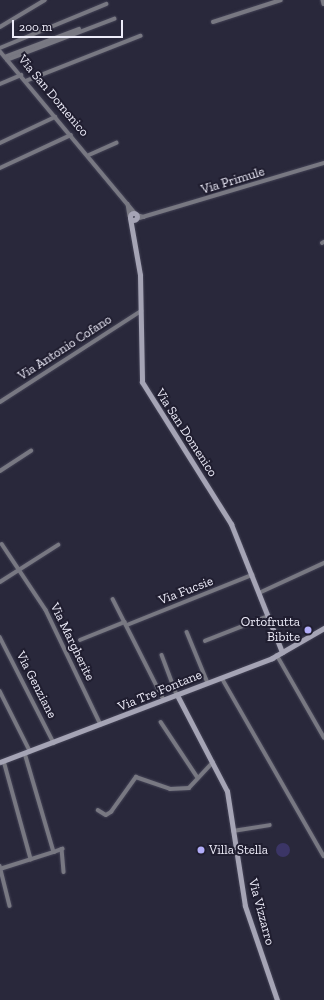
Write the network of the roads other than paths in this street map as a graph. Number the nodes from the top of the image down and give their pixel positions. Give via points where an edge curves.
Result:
1 (45, 0) edge
2 (281, 0) edge
3 (106, 4) dead end
4 (114, 19) dead end
5 (213, 22) dead end
6 (0, 27) edge
7 (79, 29) dead end
8 (140, 36) dead end
9 (0, 48) edge
10 (0, 51) edge
11 (6, 58) junction
12 (21, 75) junction
13 (26, 81) junction
14 (0, 84) edge
15 (55, 117) junction
16 (71, 135) junction
17 (0, 143) edge
18 (116, 143) dead end
19 (89, 155) junction
20 (324, 163) edge
21 (0, 168) edge
22 (134, 217) junction
23 (142, 310) junction
24 (0, 402) edge
25 (31, 451) dead end
26 (0, 471) edge
27 (2, 544) dead end
28 (58, 545) dead end
29 (324, 563) edge
30 (21, 568) junction
31 (252, 575) junction
32 (0, 582) edge
33 (259, 593) junction
34 (113, 599) dead end
35 (268, 616) junction
36 (126, 623) junction
37 (324, 629) edge
38 (187, 632) dead end
39 (0, 637) edge
40 (80, 640) dead end
41 (205, 641) dead end
42 (282, 652) junction
43 (162, 655) dead end
44 (277, 655) junction
45 (222, 678) junction
46 (208, 683) junction
47 (0, 691) edge
48 (177, 695) junction
49 (165, 700) junction
50 (161, 722) dead end
51 (101, 726) junction
52 (324, 737) edge
53 (54, 742) junction
54 (28, 752) junction
55 (2, 762) edge
56 (213, 762) junction
57 (198, 778) junction
58 (98, 810) dead end
59 (270, 825) dead end
60 (233, 831) junction
61 (54, 852) junction
62 (324, 856) edge
63 (31, 859) junction
64 (0, 868) edge
65 (64, 872) dead end
66 (10, 906) dead end
67 (277, 1000) edge

1 - 6 street
2 - 5 street
3 - 9 street
4 - 11 street
7 - 11 street
8 - 13 street
10 - 11 street, Via San Domenico
11 - 12 street, Via San Domenico
12 - 13 street, Via San Domenico
12 - 14 street
13 - 15 street, Via San Domenico
15 - 16 street, Via San Domenico
15 - 17 street
16 - 19 street, Via San Domenico
16 - 21 street
18 - 19 street, Via San Domenico
19 - 22 street, Via San Domenico via 128,203
20 - 22 street, Via Primule via 147,218
22 - 23 street, Via San Domenico
23 - 24 street, Via Antonio Cofano
23 - 31 street, Via San Domenico via 142,382 224,511
25 - 26 street
27 - 30 street, Via Margherite
28 - 30 street
29 - 33 street
30 - 32 street
30 - 51 street, Via Margherite via 46,610
31 - 33 street, Via San Domenico
31 - 36 street, Via Fucsie
33 - 35 street, Via San Domenico
34 - 36 street
35 - 41 street
35 - 42 street, Via San Domenico
36 - 40 street, Via Fucsie
36 - 49 street
37 - 42 street, Via Tre Fontane
38 - 46 street
39 - 53 street, Via Genziane
42 - 44 street, Via Tre Fontane
43 - 48 street
44 - 45 street, Via Tre Fontane
44 - 52 street
45 - 46 street, Via Tre Fontane
45 - 62 street
46 - 48 street, Via Tre Fontane
47 - 54 street
48 - 49 street, Via Tre Fontane
48 - 56 street, Via Vizzarro
49 - 51 street, Via Tre Fontane
50 - 57 street
51 - 53 street, Via Tre Fontane
53 - 54 street, Via Tre Fontane
54 - 55 street, Via Tre Fontane
54 - 61 street
55 - 63 street
56 - 57 street
56 - 60 street, Via Vizzarro via 228,794
57 - 58 street via 191,787 179,790 136,777 111,812 106,815
59 - 60 street
60 - 67 street, Via Vizzarro via 245,906
61 - 63 street
61 - 65 street via 62,849
63 - 64 street
64 - 66 street

